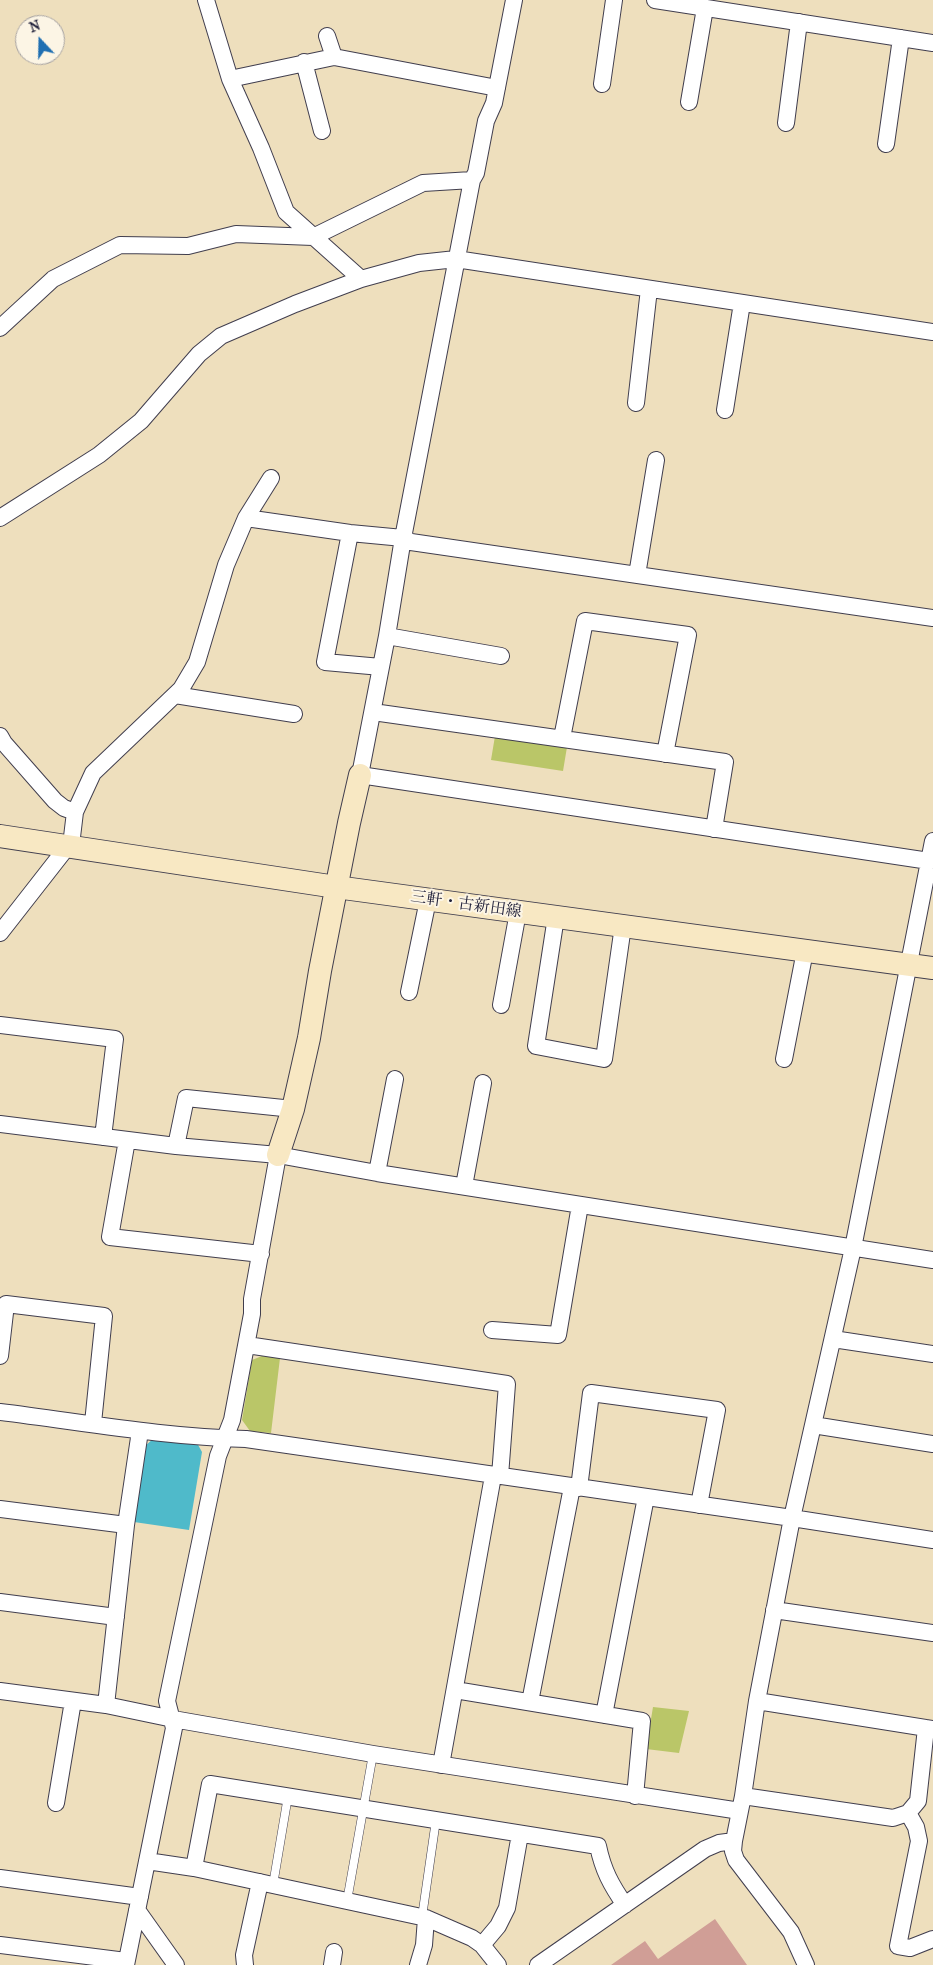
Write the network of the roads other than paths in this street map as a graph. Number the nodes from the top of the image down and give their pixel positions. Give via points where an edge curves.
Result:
1 (206, 0) edge
2 (514, 0) edge
3 (614, 0) edge
4 (655, 0) edge
5 (704, 8) junction
6 (799, 22) junction
7 (327, 36) dead end
8 (901, 38) junction
9 (933, 43) edge
10 (334, 57) junction
11 (304, 62) junction
12 (230, 79) junction
13 (602, 84) dead end
14 (497, 88) junction
15 (689, 102) dead end
16 (786, 122) dead end
17 (322, 131) dead end
18 (886, 144) dead end
19 (472, 180) junction
20 (313, 236) junction
21 (456, 259) junction
22 (361, 279) junction
23 (648, 289) junction
24 (742, 303) junction
25 (0, 328) edge
26 (933, 332) edge
27 (636, 402) dead end
28 (725, 410) dead end
29 (656, 460) dead end
30 (271, 478) dead end
31 (0, 518) edge
32 (246, 518) junction
33 (350, 533) junction
34 (403, 538) junction
35 (637, 575) junction
36 (933, 618) edge
37 (388, 636) junction
38 (501, 656) dead end
39 (381, 667) junction
40 (175, 695) junction
41 (373, 712) junction
42 (294, 714) dead end
43 (0, 736) edge
44 (562, 738) junction
45 (665, 754) junction
46 (360, 775) junction
47 (75, 812) junction
48 (714, 829) junction
49 (0, 836) edge
50 (933, 841) edge
51 (68, 846) junction
52 (929, 861) junction
53 (336, 888) junction
54 (428, 900) junction
55 (518, 912) junction
56 (556, 917) junction
57 (623, 926) junction
58 (0, 933) edge
59 (805, 951) junction
60 (908, 965) junction
61 (933, 968) edge
62 (409, 992) dead end
63 (501, 1005) dead end
64 (0, 1025) edge
65 (784, 1059) dead end
66 (395, 1079) dead end
67 (483, 1083) dead end
68 (293, 1109) junction
69 (0, 1124) edge
70 (103, 1137) junction
71 (127, 1140) junction
72 (176, 1146) junction
73 (278, 1155) junction
74 (377, 1173) junction
75 (464, 1186) junction
76 (580, 1205) junction
77 (853, 1248) junction
78 (261, 1254) junction
79 (933, 1260) edge
80 (492, 1330) dead end
81 (832, 1339) junction
82 (247, 1345) junction
83 (933, 1354) edge
84 (0, 1356) edge
85 (0, 1412) edge
86 (93, 1424) junction
87 (813, 1425) junction
88 (140, 1431) junction
89 (225, 1439) junction
90 (933, 1444) edge
91 (496, 1476) junction
92 (576, 1487) junction
93 (646, 1497) junction
94 (699, 1505) junction
95 (0, 1509) edge
96 (792, 1518) junction
97 (126, 1525) junction
98 (933, 1540) edge
99 (0, 1602) edge
100 (774, 1610) junction
101 (116, 1617) junction
102 (933, 1633) edge
103 (455, 1690) junction
104 (0, 1692) edge
105 (73, 1700) junction
106 (757, 1701) junction
107 (530, 1702) junction
108 (106, 1704) junction
109 (604, 1715) junction
110 (173, 1719) junction
111 (929, 1729) edge
112 (373, 1754) junction
113 (441, 1765) junction
114 (288, 1796) junction
115 (635, 1796) junction
116 (56, 1803) dead end
117 (741, 1803) junction
118 (364, 1808) junction
119 (908, 1813) junction
120 (436, 1820) junction
121 (520, 1834) junction
122 (734, 1841) junction
123 (147, 1861) junction
124 (194, 1868) junction
125 (0, 1878) edge
126 (266, 1884) junction
127 (347, 1901) junction
128 (138, 1903) junction
129 (625, 1905) junction
130 (424, 1917) junction
131 (933, 1939) edge
132 (0, 1945) edge
133 (482, 1945) junction
134 (126, 1963) edge
135 (176, 1965) edge
136 (245, 1965) edge
137 (418, 1965) edge
138 (498, 1965) edge
139 (538, 1965) edge
140 (806, 1965) edge

1 - 12 street
2 - 14 street
3 - 13 street
4 - 5 street
5 - 6 street
5 - 15 street
6 - 8 street
6 - 16 street
7 - 10 street
8 - 9 street
8 - 18 street
10 - 11 street
10 - 14 street
11 - 12 street
11 - 17 street
12 - 20 street via 286,212
14 - 19 street
19 - 20 street via 423,183
19 - 21 street
20 - 22 street
20 - 25 street via 236,234 188,246 120,245 53,279
21 - 22 street via 419,263
21 - 23 street
21 - 34 street
22 - 31 street via 221,336 199,354 141,421 99,455
23 - 24 street
23 - 27 street
24 - 26 street
24 - 28 street
29 - 35 street
30 - 32 street
32 - 33 street
32 - 40 street via 226,565 197,662
33 - 34 street
33 - 39 street via 325,662
34 - 35 street via 411,542
34 - 37 street
35 - 36 street
37 - 38 street
37 - 39 street
39 - 41 street
40 - 42 street
40 - 47 street via 93,773
41 - 44 street
41 - 46 street
43 - 47 street via 55,801
44 - 45 street
44 - 45 street via 585,621 688,635
45 - 48 street via 725,762
46 - 48 street
46 - 53 street
47 - 51 street
48 - 52 street
49 - 51 street, 三軒・古新田線
50 - 52 street
51 - 53 street, 三軒・古新田線
51 - 58 street
52 - 60 street
53 - 54 street, 三軒・古新田線
53 - 68 street
54 - 55 street, 三軒・古新田線
54 - 62 street
55 - 56 street, 三軒・古新田線
55 - 63 street
56 - 57 street, 三軒・古新田線
56 - 57 street via 536,1046 604,1059
57 - 59 street, 三軒・古新田線
59 - 60 street, 三軒・古新田線
59 - 65 street
60 - 61 street, 三軒・古新田線
60 - 77 street
64 - 70 street via 115,1039
66 - 74 street
67 - 75 street
68 - 72 street via 186,1098
68 - 73 street
69 - 70 street
70 - 71 street
71 - 72 street
71 - 78 street via 110,1237
72 - 73 street
73 - 74 street
73 - 78 street
74 - 75 street
75 - 76 street
76 - 77 street
76 - 80 street via 558,1335
77 - 79 street
77 - 81 street
78 - 82 street
81 - 83 street
81 - 87 street
82 - 89 street
82 - 91 street via 507,1384
84 - 86 street via 6,1304 104,1316
85 - 86 street
86 - 88 street
87 - 90 street
87 - 96 street
88 - 89 street
88 - 97 street
89 - 91 street via 246,1439
89 - 110 street via 218,1456 167,1701
91 - 92 street
91 - 103 street
92 - 93 street
92 - 94 street via 592,1393 717,1410
92 - 107 street
93 - 94 street
93 - 109 street
94 - 96 street
95 - 97 street
96 - 98 street
96 - 100 street
97 - 101 street
99 - 101 street
100 - 102 street
100 - 106 street
101 - 108 street
103 - 107 street
103 - 113 street
104 - 105 street
105 - 108 street
105 - 116 street
106 - 111 street
106 - 117 street
107 - 109 street
108 - 110 street
109 - 115 street via 642,1721
110 - 112 street
110 - 123 street via 174,1728
111 - 119 street via 918,1801
112 - 113 street
112 - 118 lane
113 - 115 street
114 - 118 street
114 - 124 street via 210,1784
114 - 126 lane
115 - 117 street
117 - 119 street via 893,1818
117 - 122 street
118 - 120 street
118 - 127 lane
119 - 131 street via 919,1841 898,1946 910,1948
120 - 121 street
120 - 130 lane
121 - 129 street via 598,1846 602,1866
121 - 133 street via 507,1908 498,1926
122 - 129 street via 705,1849
122 - 140 street via 736,1860 791,1932
123 - 124 street
123 - 128 street
124 - 126 street
125 - 128 street
126 - 127 street
126 - 136 street via 244,1955
127 - 130 street
128 - 134 street
128 - 135 street
129 - 139 street
130 - 133 street via 449,1926
130 - 137 street via 424,1945
132 - 134 street
133 - 138 street

